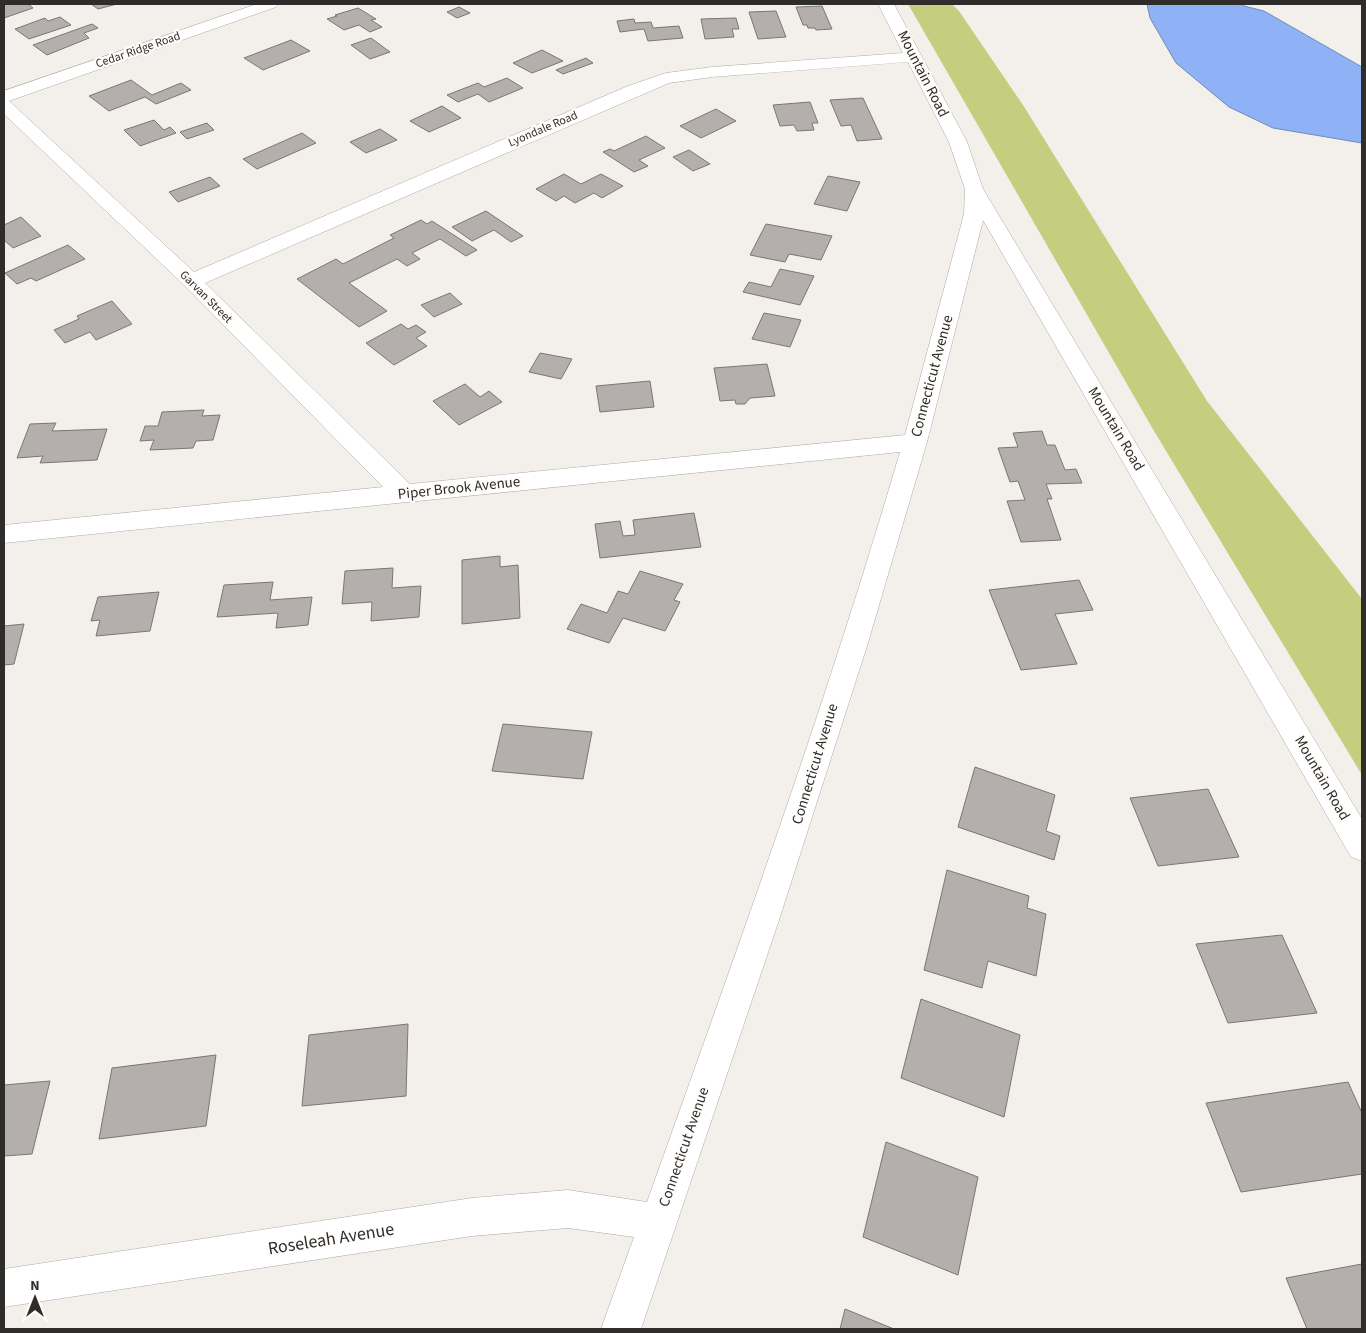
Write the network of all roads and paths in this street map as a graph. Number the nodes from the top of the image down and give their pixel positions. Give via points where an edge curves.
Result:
1 (271, 4) edge
2 (886, 4) edge
3 (914, 57) junction
4 (4, 96) edge
5 (4, 105) edge
6 (974, 189) junction
7 (191, 281) junction
8 (915, 442) junction
9 (404, 494) junction
10 (4, 534) edge
11 (1362, 847) edge
12 (658, 1222) junction
13 (4, 1288) edge
14 (621, 1329) edge

1 - 4 street, Cedar Ridge Road
2 - 3 street, Mountain Road
3 - 6 street, Mountain Road via 958,142
3 - 7 street, Lyondale Road via 666,78
5 - 7 street, Garvan Street
6 - 8 street, Connecticut Avenue via 971,229
6 - 11 street, Mountain Road
7 - 9 street, Garvan Street
8 - 9 street, Piper Brook Avenue
8 - 12 street, Connecticut Avenue via 799,818
9 - 10 street, Piper Brook Avenue
12 - 13 street, Roseleah Avenue via 568,1209 472,1217
12 - 14 street, Connecticut Avenue

